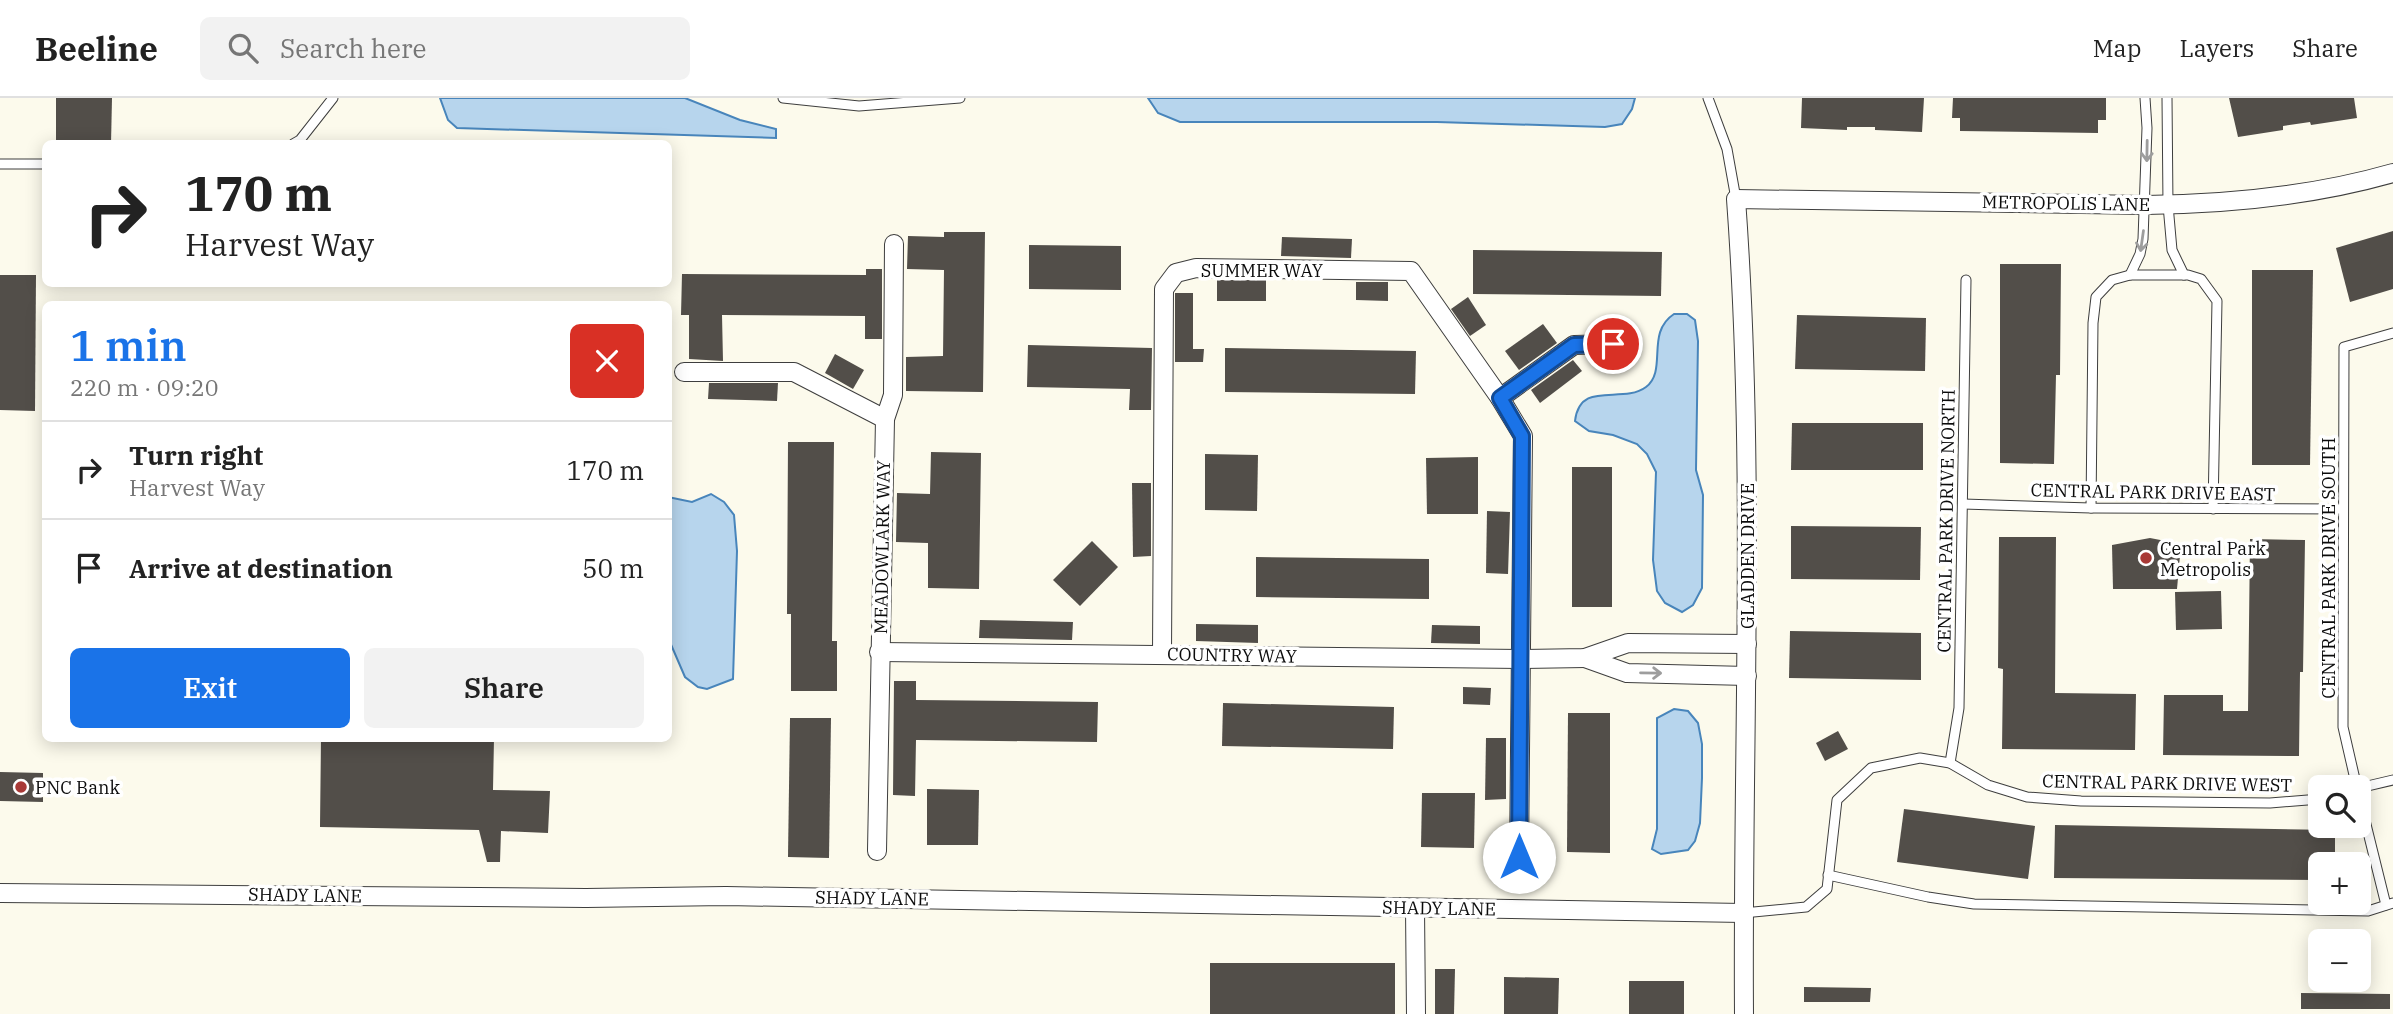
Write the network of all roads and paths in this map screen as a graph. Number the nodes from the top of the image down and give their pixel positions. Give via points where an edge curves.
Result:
1 (333, 98) edge
2 (783, 98) edge
3 (960, 98) edge
4 (1708, 98) edge
5 (2145, 98) edge
6 (2166, 98) edge
7 (300, 140) edge
8 (0, 164) edge
9 (42, 164) edge
10 (2393, 173) edge
11 (1736, 199) junction
12 (2146, 205) junction
13 (2168, 205) junction
14 (894, 244) dead end
15 (2130, 275) junction
16 (2184, 275) junction
17 (1966, 280) dead end
18 (2393, 333) edge
19 (1613, 344) dead end
20 (684, 372) dead end
21 (1500, 398) junction
22 (885, 419) junction
23 (1963, 504) junction
24 (2091, 508) junction
25 (2213, 509) junction
26 (2343, 509) junction
27 (1747, 643) junction
28 (879, 652) junction
29 (1162, 654) junction
30 (1585, 658) junction
31 (1521, 659) junction
32 (1747, 676) junction
33 (1950, 763) junction
34 (2355, 775) edge
35 (2393, 780) edge
36 (2371, 785) edge
37 (2308, 800) edge
38 (2371, 838) edge
39 (877, 851) dead end
40 (1519, 857) dead end
41 (1828, 875) junction
42 (0, 893) edge
43 (2389, 904) edge
44 (1415, 908) junction
45 (1743, 913) junction
46 (1416, 1014) edge
47 (1744, 1014) edge

1 - 7 lane
2 - 3 lane via 859,106
4 - 11 lane via 1727,149
5 -> 12 lane
6 - 13 lane
8 - 9 lane
10 - 13 street, METROPOLIS LANE via 2257,199
11 - 12 street, METROPOLIS LANE
11 - 27 street, GLADDEN DRIVE via 1746,422
12 - 13 street, METROPOLIS LANE
12 -> 15 lane via 2140,254
13 - 16 lane via 2172,250
14 - 22 street, MEADOWLARK WAY via 893,395
15 - 16 lane
15 - 24 lane via 2112,280 2096,297
16 - 25 lane via 2201,279 2217,301
17 - 23 lane, CENTRAL PARK DRIVE NORTH
18 - 26 lane, CENTRAL PARK DRIVE SOUTH via 2344,347
19 - 21 street via 1574,345
20 - 22 street via 794,372
21 - 29 street, SUMMER WAY via 1411,271 1196,268 1176,273 1164,289
21 - 31 street via 1522,436
22 - 28 street, MEADOWLARK WAY
23 - 24 lane, CENTRAL PARK DRIVE EAST
23 - 33 lane, CENTRAL PARK DRIVE NORTH via 1959,708
24 - 25 lane, CENTRAL PARK DRIVE EAST
25 - 26 lane, CENTRAL PARK DRIVE EAST
26 - 34 lane, CENTRAL PARK DRIVE SOUTH via 2343,727
27 - 30 street via 1628,643
27 - 32 street, GLADDEN DRIVE
28 - 29 street, COUNTRY WAY
28 - 39 street, MEADOWLARK WAY
29 - 31 street, COUNTRY WAY
30 - 31 street, COUNTRY WAY
30 -> 32 street via 1627,673
31 - 40 street
32 - 45 street, GLADDEN DRIVE
33 - 37 lane, CENTRAL PARK DRIVE WEST via 1988,785 2027,796 2108,802
33 - 41 lane, CENTRAL PARK DRIVE WEST via 1920,758 1871,768 1837,800
35 - 36 lane
38 - 43 lane
41 - 43 lane via 1974,904 2368,911
41 - 45 lane, CENTRAL PARK DRIVE WEST via 1826,889 1806,907
42 - 44 street, SHADY LANE via 726,896
44 - 45 street, SHADY LANE
44 - 46 street
45 - 47 street, GLADDEN DRIVE

